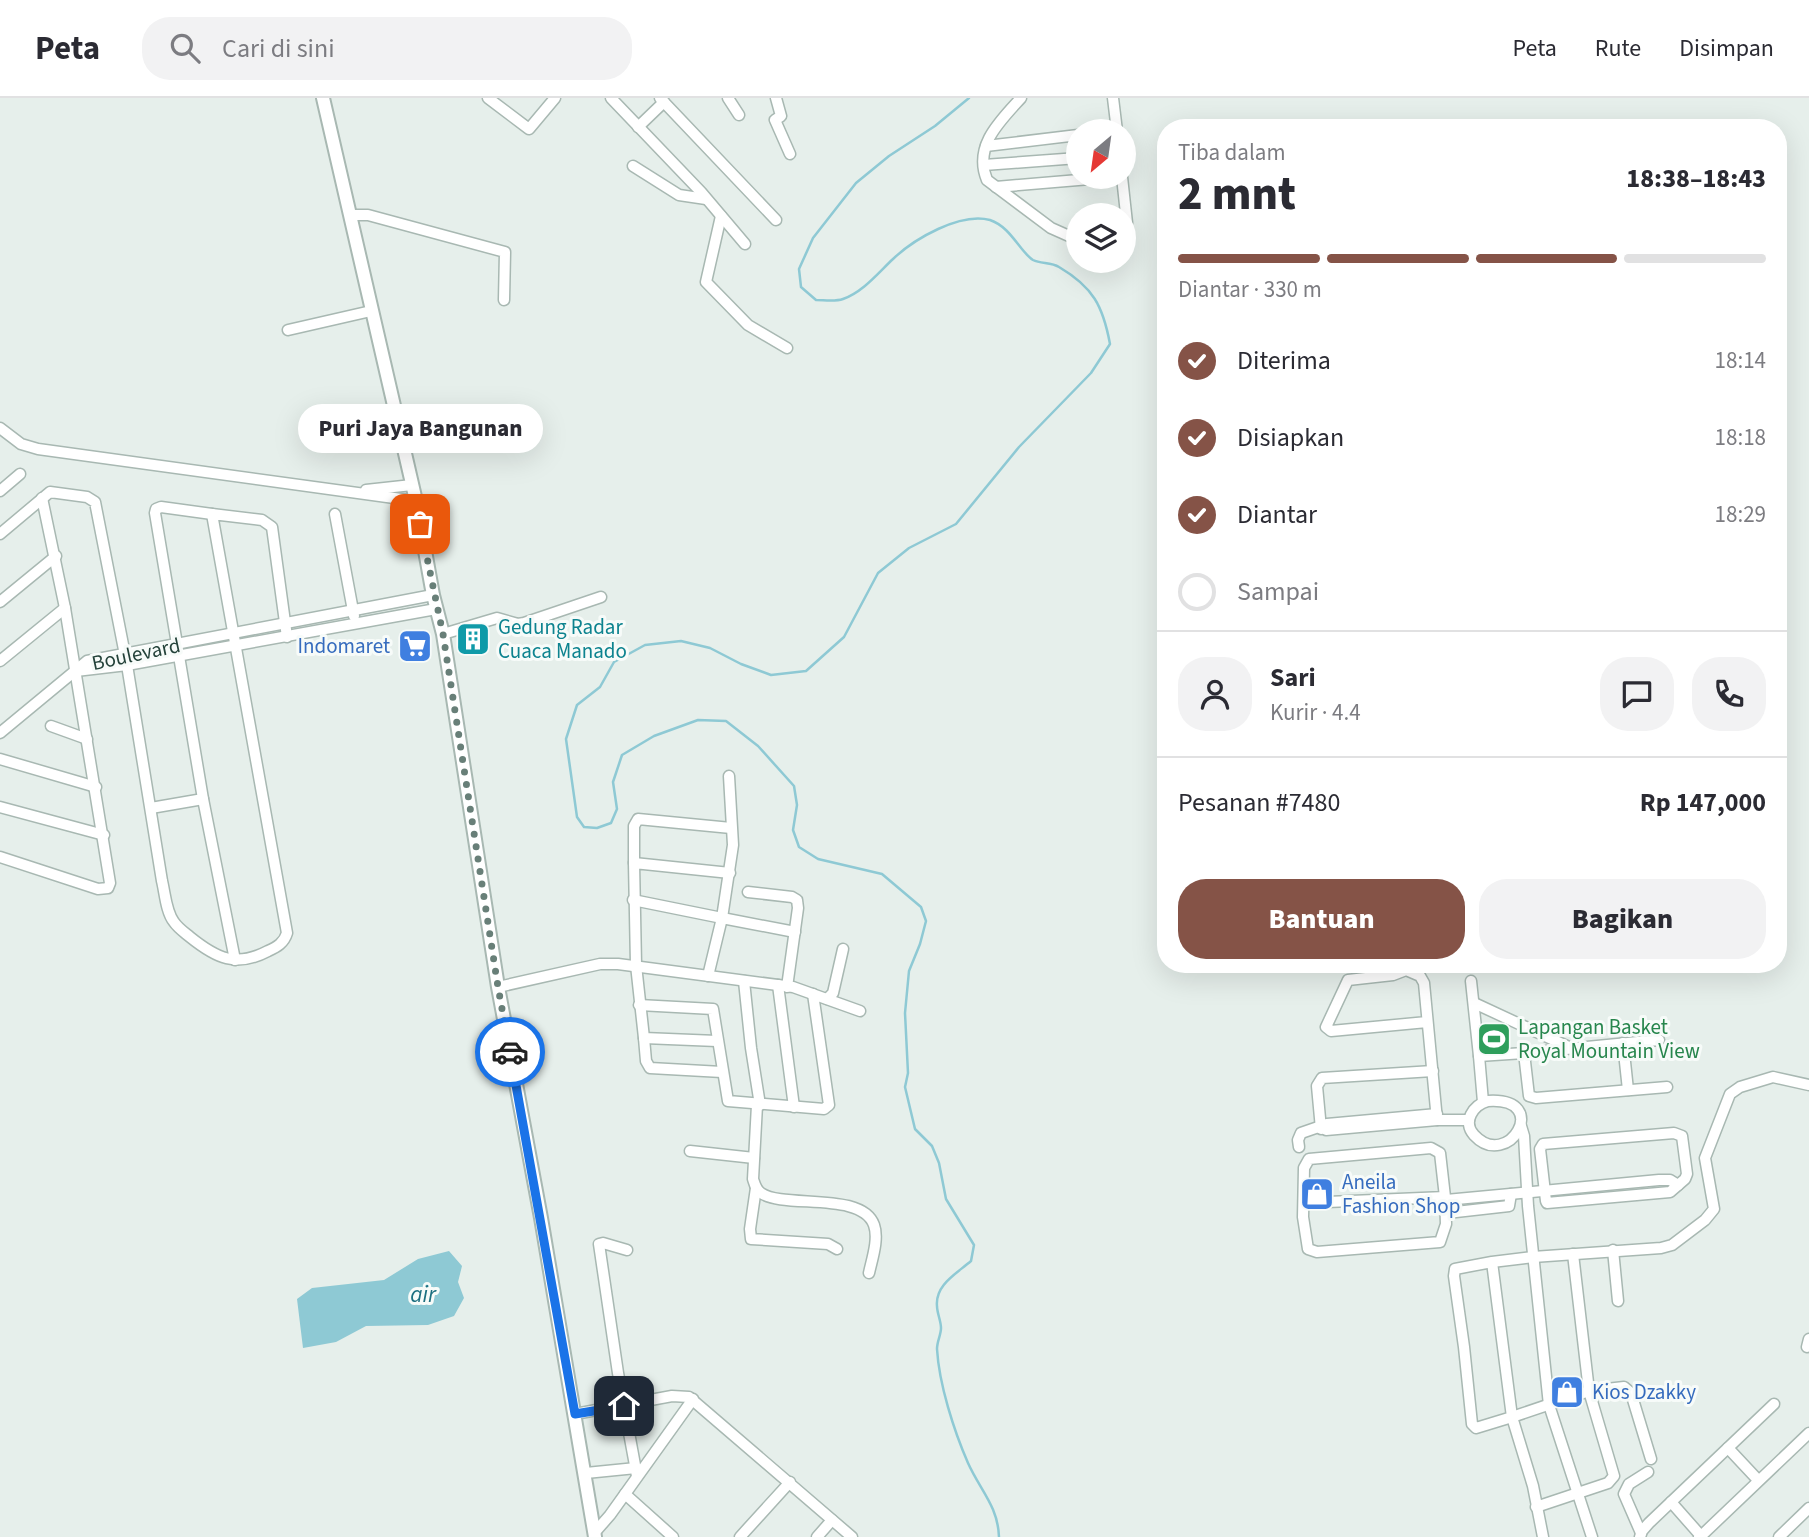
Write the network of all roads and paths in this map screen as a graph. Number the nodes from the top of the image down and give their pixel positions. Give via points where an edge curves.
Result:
1 (323, 98) edge
2 (555, 98) edge
3 (611, 98) edge
4 (728, 98) edge
5 (776, 98) edge
6 (1021, 98) edge
7 (1113, 98) edge
8 (495, 100) edge
9 (662, 100) edge
10 (739, 115) dead end
11 (1113, 119) edge
12 (638, 127) junction
13 (1066, 136) edge
14 (985, 146) junction
15 (790, 154) dead end
16 (1066, 159) edge
17 (984, 165) junction
18 (633, 166) dead end
19 (1066, 181) edge
20 (996, 187) junction
21 (706, 198) junction
22 (349, 215) junction
23 (721, 216) junction
24 (776, 220) dead end
25 (1066, 235) edge
26 (745, 244) dead end
27 (504, 300) dead end
28 (370, 311) junction
29 (289, 330) dead end
30 (787, 348) dead end
31 (0, 428) edge
32 (20, 474) dead end
33 (412, 485) junction
34 (0, 491) edge
35 (351, 492) junction
36 (42, 498) junction
37 (416, 501) junction
38 (212, 514) junction
39 (335, 514) dead end
40 (0, 534) edge
41 (56, 556) junction
42 (433, 595) junction
43 (601, 597) dead end
44 (0, 602) edge
45 (65, 608) junction
46 (436, 609) junction
47 (353, 611) junction
48 (355, 623) junction
49 (286, 624) junction
50 (232, 634) junction
51 (443, 634) junction
52 (287, 636) junction
53 (235, 646) junction
54 (177, 650) junction
55 (126, 660) junction
56 (0, 661) edge
57 (76, 671) junction
58 (51, 726) dead end
59 (0, 733) edge
60 (87, 739) junction
61 (0, 759) edge
62 (729, 776) dead end
63 (96, 786) junction
64 (203, 799) junction
65 (0, 807) edge
66 (151, 808) junction
67 (732, 828) junction
68 (104, 835) junction
69 (0, 857) edge
70 (634, 863) junction
71 (730, 873) junction
72 (748, 892) dead end
73 (633, 900) junction
74 (722, 918) junction
75 (795, 932) junction
76 (843, 949) dead end
77 (235, 960) junction
78 (636, 965) junction
79 (1398, 973) edge
80 (1414, 973) edge
81 (708, 976) junction
82 (744, 981) junction
83 (1471, 981) dead end
84 (783, 986) junction
85 (498, 987) junction
86 (813, 994) junction
87 (827, 999) junction
88 (1474, 1003) junction
89 (639, 1005) junction
90 (860, 1011) dead end
91 (1427, 1022) junction
92 (644, 1038) junction
93 (1660, 1040) dead end
94 (717, 1041) junction
95 (1623, 1042) junction
96 (1572, 1048) junction
97 (1524, 1053) junction
98 (1479, 1056) junction
99 (722, 1072) junction
100 (1433, 1072) junction
101 (1809, 1085) edge
102 (1667, 1087) dead end
103 (1628, 1090) junction
104 (1483, 1102) junction
105 (758, 1105) junction
106 (794, 1107) junction
107 (1437, 1117) junction
108 (1469, 1120) junction
109 (1521, 1126) junction
110 (1320, 1128) junction
111 (1299, 1147) dead end
112 (690, 1151) dead end
113 (754, 1158) junction
114 (756, 1188) junction
115 (1545, 1191) junction
116 (1527, 1192) junction
117 (1511, 1194) junction
118 (1446, 1199) junction
119 (1304, 1203) junction
120 (1447, 1213) junction
121 (837, 1249) dead end
122 (627, 1250) dead end
123 (1613, 1250) junction
124 (1573, 1254) junction
125 (1533, 1257) junction
126 (1492, 1262) junction
127 (869, 1273) dead end
128 (1618, 1301) dead end
129 (1589, 1391) junction
130 (693, 1399) junction
131 (1774, 1404) dead end
132 (1549, 1405) junction
133 (624, 1406) junction
134 (575, 1414) junction
135 (1512, 1418) junction
136 (1809, 1433) edge
137 (1728, 1448) junction
138 (1651, 1459) dead end
139 (636, 1472) junction
140 (1648, 1472) dead end
141 (586, 1473) junction
142 (1758, 1480) junction
143 (790, 1482) junction
144 (1577, 1493) junction
145 (625, 1494) junction
146 (1671, 1502) junction
147 (1536, 1507) junction
148 (1809, 1508) edge
149 (832, 1520) junction
150 (595, 1534) edge
151 (1641, 1535) edge
152 (673, 1537) edge
153 (740, 1537) edge
154 (817, 1537) edge
155 (852, 1537) edge
156 (1542, 1537) edge
157 (1592, 1537) edge
158 (1701, 1537) edge
159 (1779, 1537) edge

1 - 22 street
2 - 8 street via 529,129
3 - 12 street
4 - 10 street
5 - 15 street via 781,116 775,120
6 - 14 street
7 - 11 street
9 - 12 street
9 - 24 street
12 - 21 street
13 - 14 street
14 - 17 street
16 - 17 street
17 - 20 street via 987,180
18 - 21 street via 679,195
19 - 20 street
20 - 25 street
21 - 23 street
22 - 27 street via 368,215 505,252
22 - 28 street
23 - 26 street
23 - 30 street via 706,282 748,325
28 - 29 street
28 - 33 street
31 - 35 street via 38,449
32 - 34 street
33 - 35 street
33 - 37 street
35 - 37 street
36 - 40 street
36 - 41 street
36 - 55 street via 55,491 95,502
37 - 42 street
38 - 49 street via 262,520 272,527
38 - 50 street
38 - 54 street via 161,507 155,511
39 - 47 street
41 - 44 street
41 - 45 street
42 - 46 street
42 - 47 street, Boulevard
43 - 51 street via 524,623 497,618
45 - 56 street
45 - 57 street
46 - 48 street, Boulevard
46 - 51 street
47 - 48 street
47 - 49 street, Boulevard
48 - 52 street, Boulevard
49 - 50 street, Boulevard
49 - 52 street
50 - 53 street
50 - 54 street, Boulevard
51 - 85 street
52 - 53 street, Boulevard
53 - 54 street, Boulevard
53 - 77 street via 287,933 283,943 269,951
54 - 55 street, Boulevard
54 - 64 street
55 - 57 street, Boulevard
55 - 66 street
57 - 59 street
57 - 60 street
58 - 60 street
60 - 63 street
61 - 63 street
62 - 67 street
63 - 68 street
64 - 66 street
64 - 77 street
65 - 68 street
66 - 77 street via 172,920 204,949
67 - 70 street via 638,819
67 - 71 street
68 - 69 street via 110,883 104,890
70 - 71 street
70 - 73 street
71 - 74 street
72 - 75 street via 797,900
73 - 74 street
73 - 78 street
74 - 75 street
74 - 81 street
75 - 84 street
76 - 87 street via 833,993
78 - 81 street
78 - 85 street via 600,964
78 - 89 street
79 - 91 street via 1348,979 1326,1028
80 - 91 street via 1423,979
81 - 82 street
82 - 84 street
82 - 105 street
83 - 88 street
84 - 86 street
84 - 106 street
85 - 134 street
86 - 87 street
86 - 106 street via 829,1105 824,1109
87 - 90 street
88 - 96 street
88 - 98 street
89 - 92 street
89 - 94 street via 712,1009
91 - 100 street
92 - 94 street
92 - 99 street via 646,1061 652,1068
93 - 95 street
94 - 99 street
95 - 96 street
95 - 103 street
96 - 97 street
97 - 98 street
97 - 103 street via 1531,1097
98 - 104 street
99 - 105 street via 728,1101
100 - 107 street
100 - 110 street via 1322,1078 1317,1086
101 - 123 street via 1773,1076 1735,1089 1726,1100 1705,1158 1715,1203 1711,1214 1672,1245
102 - 103 street
104 - 108 street
104 - 109 street via 1500,1101 1514,1107
105 - 106 street
105 - 113 street
107 - 108 street
107 - 110 street
108 - 109 street via 1475,1136 1492,1144 1514,1138
109 - 116 street
110 - 111 street via 1301,1133
112 - 113 street
113 - 114 street
114 - 121 street via 751,1239 828,1244
114 - 127 street via 770,1197 849,1206 867,1216 875,1227
115 - 115 street via 1543,1144 1682,1136 1687,1174 1678,1185 1658,1180
115 - 116 street
116 - 117 street
116 - 125 street
117 - 118 street
117 - 120 street via 1509,1206
118 - 119 street
118 - 119 street via 1440,1153 1431,1148 1309,1159 1304,1168
118 - 120 street
119 - 120 street via 1307,1246 1314,1252 1437,1243 1445,1234
122 - 133 street via 598,1244
123 - 124 street
123 - 128 street
124 - 125 street
124 - 129 street
125 - 126 street
125 - 132 street
126 - 135 street
126 - 135 street via 1457,1268 1454,1273 1472,1424 1479,1428
129 - 132 street
129 - 138 street via 1618,1386 1628,1390
129 - 144 street via 1614,1476 1608,1483
130 - 133 street via 672,1396
130 - 139 street
130 - 143 street
131 - 137 street
132 - 135 street
132 - 144 street
133 - 134 street
133 - 139 street
134 - 141 street
135 - 147 street
136 - 142 street
137 - 142 street
137 - 146 street
139 - 141 street
139 - 145 street
140 - 151 street via 1629,1484 1624,1494
141 - 150 street
142 - 158 street
143 - 149 street
143 - 153 street
144 - 147 street
144 - 157 street
145 - 150 street
145 - 152 street
146 - 151 street
146 - 158 street
147 - 156 street
148 - 159 street
149 - 154 street
149 - 155 street

